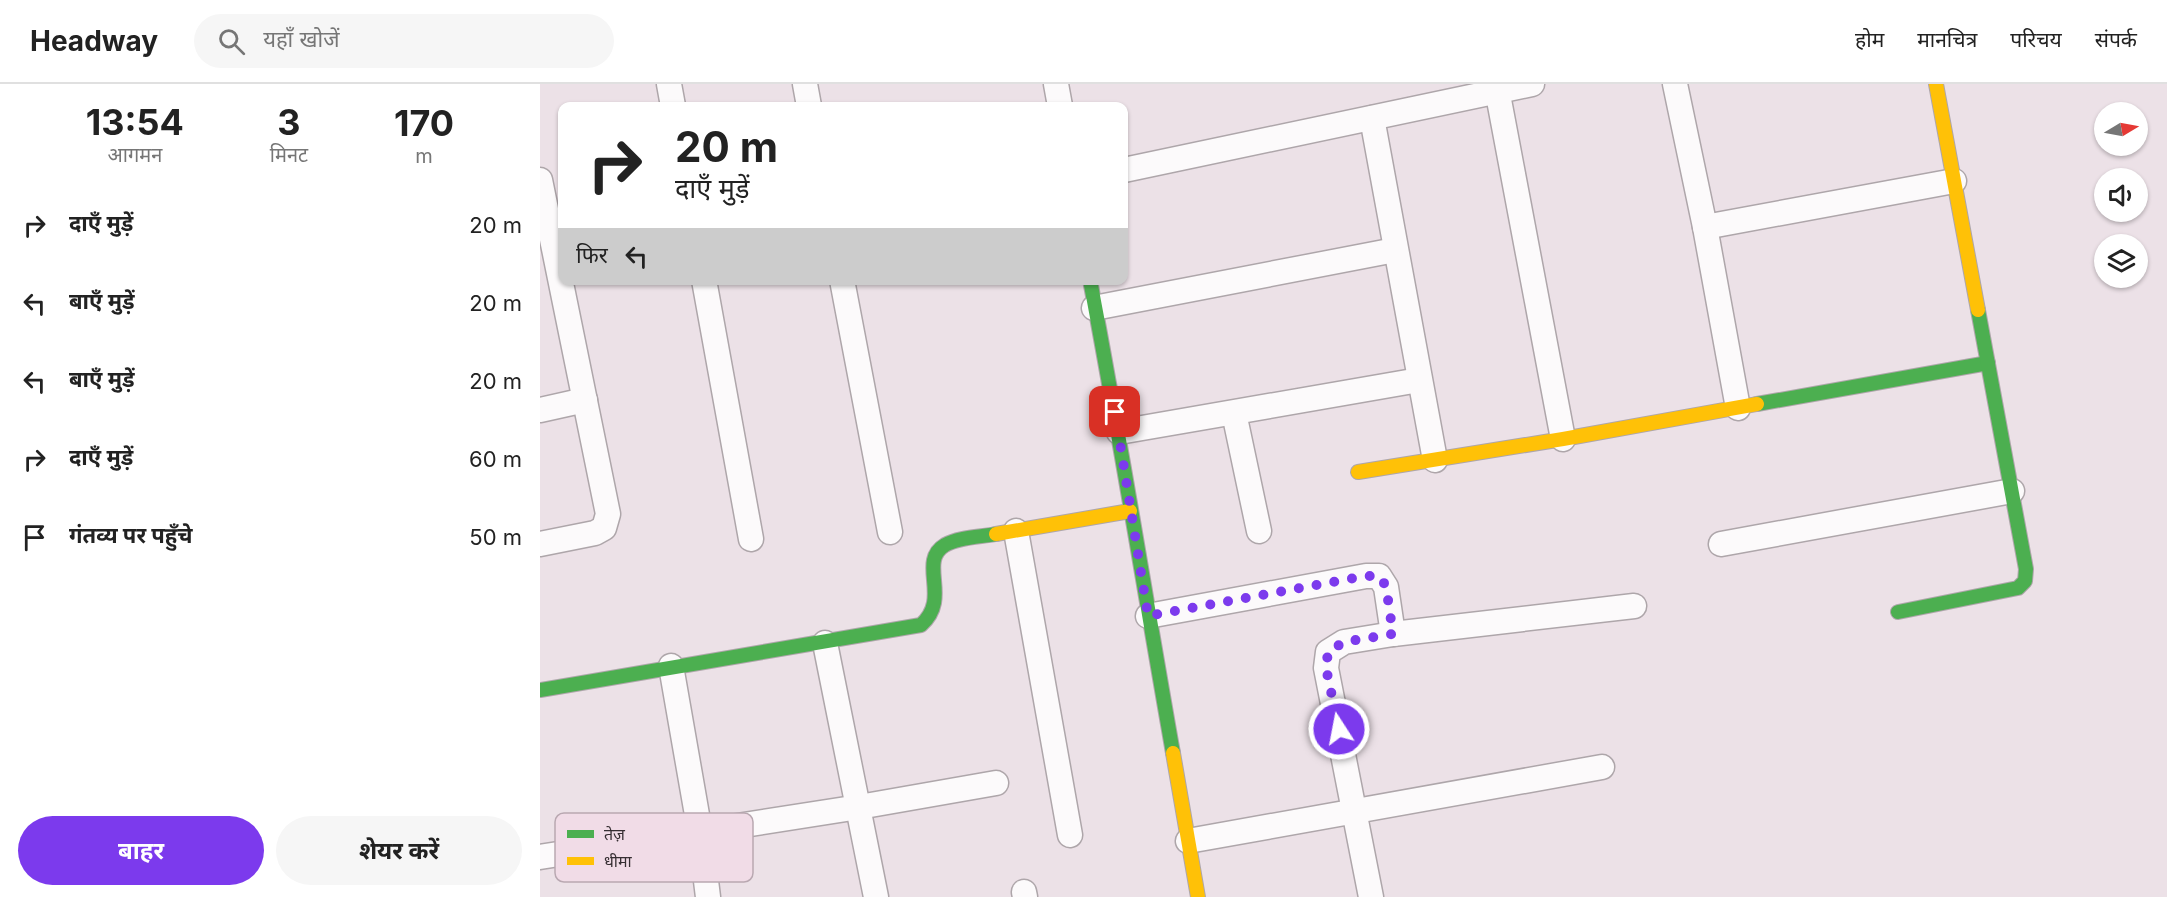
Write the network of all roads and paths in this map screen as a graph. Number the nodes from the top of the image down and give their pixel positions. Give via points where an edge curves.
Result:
1 (669, 84) edge
2 (805, 84) edge
3 (1056, 84) edge
4 (1532, 84) edge
5 (1675, 84) edge
6 (1936, 84) edge
7 (1496, 88) edge
8 (672, 102) edge
9 (808, 102) edge
10 (1059, 102) edge
11 (1372, 118) junction
12 (1128, 169) edge
13 (540, 180) edge
14 (1954, 181) junction
15 (1705, 227) junction
16 (1395, 250) junction
17 (558, 268) edge
18 (561, 285) edge
19 (706, 285) edge
20 (843, 285) edge
21 (1091, 285) edge
22 (1094, 308) junction
23 (1988, 363) junction
24 (1419, 380) junction
25 (585, 400) junction
26 (1738, 408) junction
27 (540, 410) edge
28 (1234, 413) junction
29 (1119, 432) junction
30 (1563, 439) junction
31 (1435, 460) junction
32 (1358, 472) dead end
33 (2012, 491) junction
34 (1130, 512) junction
35 (1017, 531) junction
36 (1259, 531) dead end
37 (890, 532) dead end
38 (751, 538) dead end
39 (540, 544) edge
40 (1721, 544) dead end
41 (1634, 606) dead end
42 (1898, 612) dead end
43 (1148, 616) junction
44 (1393, 634) junction
45 (825, 643) junction
46 (671, 666) junction
47 (540, 690) edge
48 (1602, 767) dead end
49 (996, 783) dead end
50 (859, 807) junction
51 (1355, 810) junction
52 (697, 813) edge
53 (753, 824) edge
54 (1070, 835) dead end
55 (1188, 841) junction
56 (555, 855) edge
57 (540, 857) edge
58 (706, 882) edge
59 (708, 897) edge
60 (876, 897) edge
61 (1198, 897) edge
62 (1371, 897) edge

1 - 8 street
2 - 9 street
3 - 10 street
4 - 7 street
5 - 15 street
6 - 14 street
7 - 11 street
7 - 30 street
11 - 12 street
11 - 16 street
13 - 17 street
14 - 15 street
14 - 23 street
15 - 26 street
16 - 22 street
16 - 24 street
18 - 25 street
19 - 38 street
20 - 37 street
21 - 22 street
22 - 29 street
23 - 26 street
23 - 33 street
24 - 28 street
24 - 31 street
25 - 27 street
25 - 39 street via 608,514 604,528
26 - 30 street
28 - 29 street
28 - 36 street
29 - 34 street
30 - 31 street
31 - 32 street
33 - 40 street
33 - 42 street via 2025,581 2018,588
34 - 35 street
34 - 43 street
35 - 45 street via 957,541 935,554 935,610 931,620
35 - 54 street
41 - 44 street
43 - 44 street via 1379,576 1386,586
43 - 55 street
44 - 51 street via 1344,642 1328,652 1326,668
45 - 46 street
45 - 50 street
46 - 47 street
46 - 52 street
48 - 51 street
49 - 50 street
50 - 53 street
50 - 60 street
51 - 55 street
51 - 62 street
55 - 61 street
56 - 57 street
58 - 59 street

